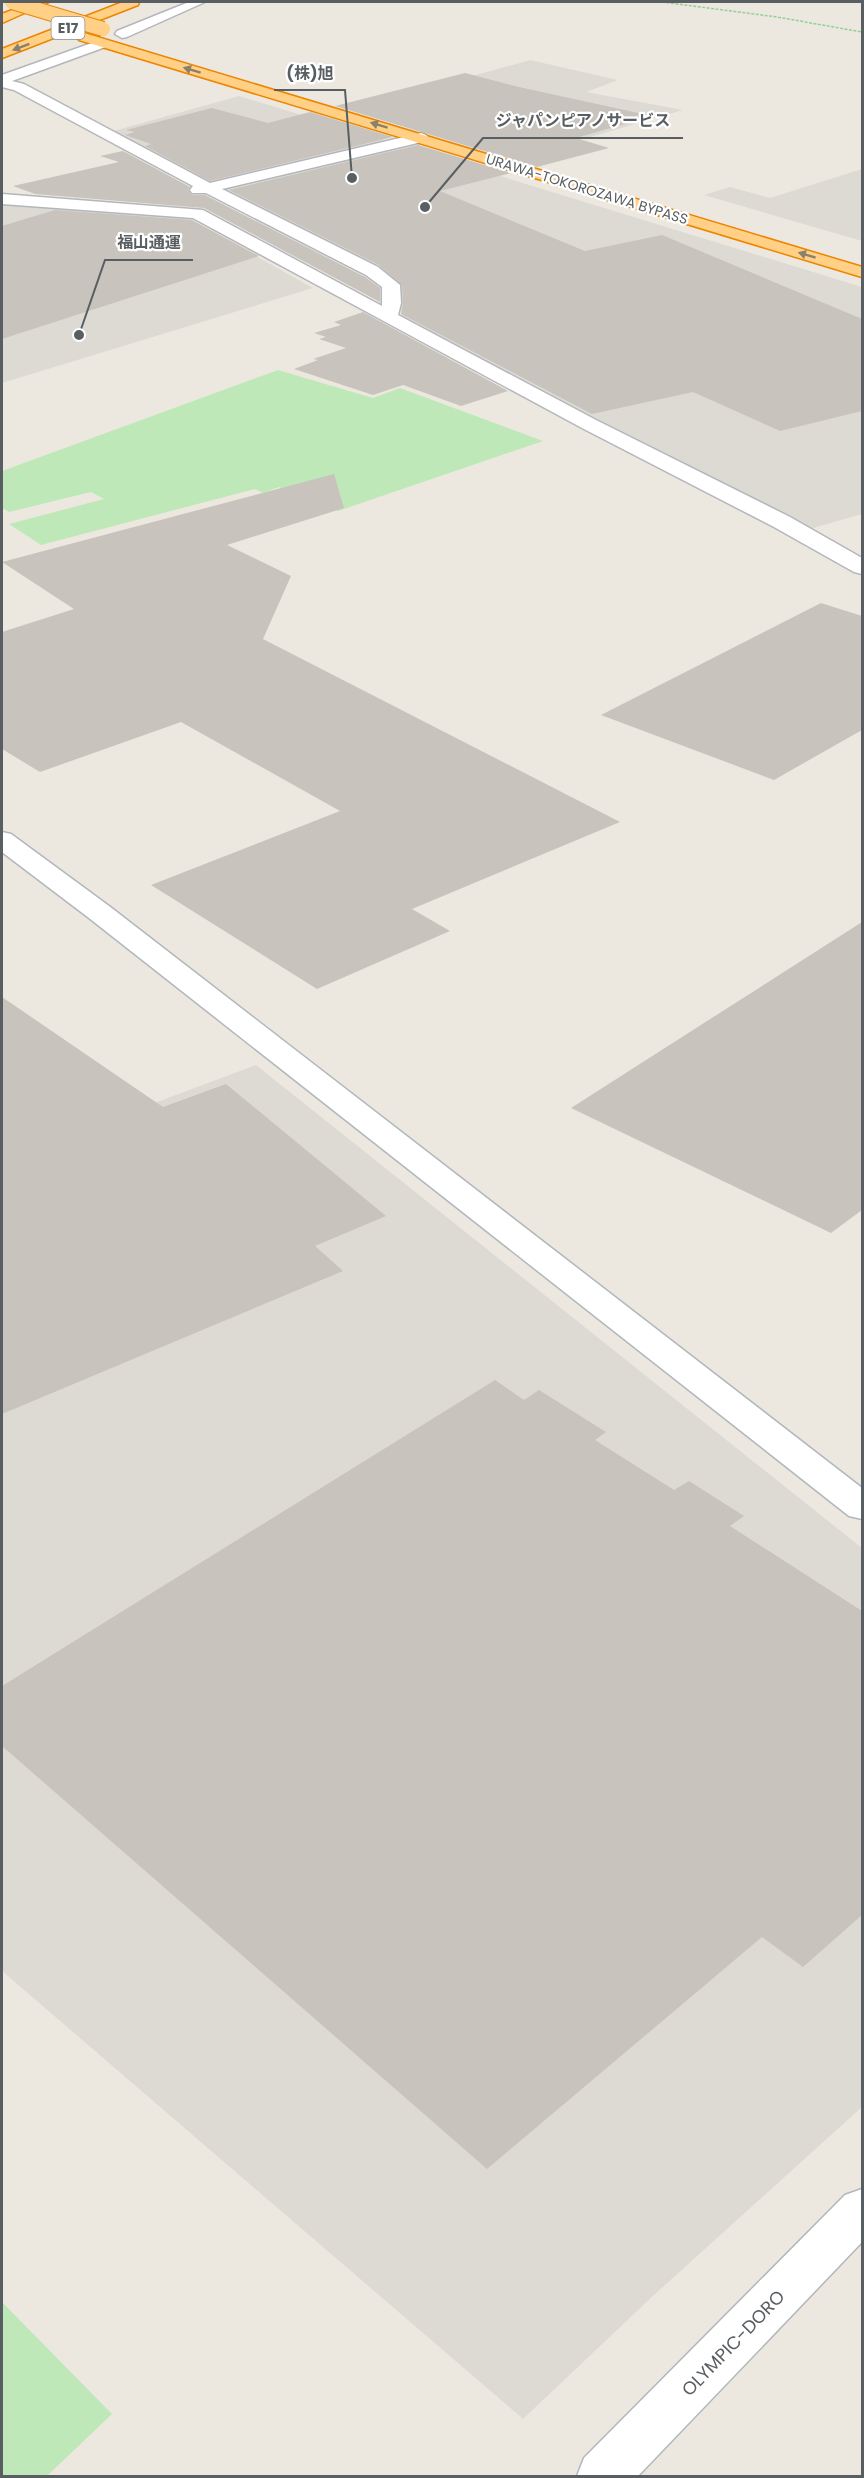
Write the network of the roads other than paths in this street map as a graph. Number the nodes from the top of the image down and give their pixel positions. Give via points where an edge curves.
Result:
1 (11, 2) edge
2 (43, 2) edge
3 (133, 2) edge
4 (200, 2) edge
5 (76, 6) dead end
6 (2, 13) edge
7 (2, 19) edge
8 (33, 22) dead end
9 (122, 34) junction
10 (103, 36) junction
11 (2, 54) edge
12 (2, 81) edge
13 (421, 138) junction
14 (208, 188) junction
15 (2, 200) edge
16 (119, 207) junction
17 (771, 228) dead end
18 (862, 272) edge
19 (389, 317) junction
20 (862, 567) edge
21 (2, 840) edge
22 (862, 1507) edge
23 (862, 2210) edge
24 (603, 2476) edge

1 - 10 highway, URAWA-TOKOROZAWA BYPASS, bridge
2 - 7 highway
3 -> 11 highway, E17
4 - 9 street
5 - 8 highway, E17
6 - 10 highway, URAWA-TOKOROZAWA BYPASS via 84,37
9 - 10 highway, URAWA-TOKOROZAWA BYPASS
9 - 17 highway, URAWA-TOKOROZAWA BYPASS
10 - 12 street
13 -> 10 highway, URAWA-TOKOROZAWA BYPASS
12 - 14 street
13 - 14 street
18 -> 13 highway, URAWA-TOKOROZAWA BYPASS
14 - 16 street
14 - 19 street via 372,271 391,285
15 - 16 street
16 - 19 street via 197,213
19 - 20 street
21 - 22 street
23 - 24 street, OLYMPIC-DORO

